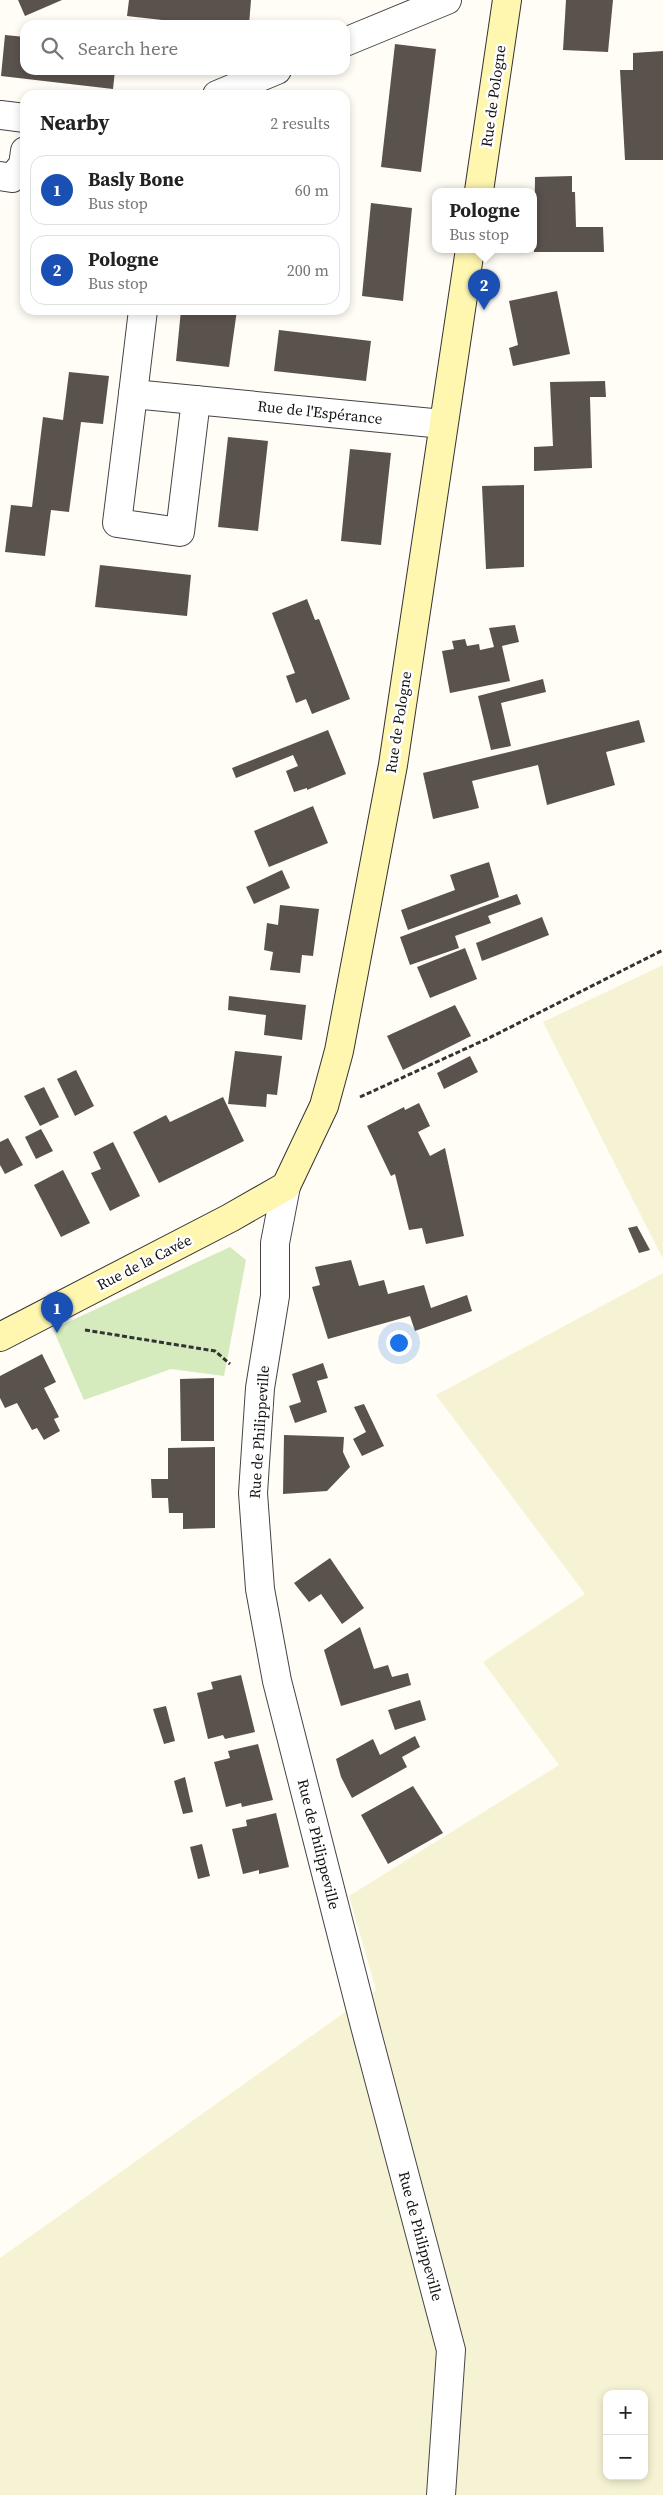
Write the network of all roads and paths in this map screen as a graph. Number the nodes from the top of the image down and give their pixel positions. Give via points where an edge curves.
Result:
1 (446, 0) edge
2 (506, 0) edge
3 (350, 40) edge
4 (266, 75) edge
5 (229, 90) edge
6 (0, 115) edge
7 (20, 117) edge
8 (20, 169) edge
9 (0, 176) edge
10 (479, 188) edge
11 (469, 253) edge
12 (142, 315) edge
13 (134, 394) junction
14 (196, 400) junction
15 (443, 424) junction
16 (663, 950) edge
17 (324, 1106) junction
18 (286, 1186) junction
19 (64, 1304) junction
20 (0, 1337) edge
21 (260, 1388) junction
22 (442, 2495) edge

1 - 3 street
2 - 10 street, Rue de Pologne
4 - 5 street
6 - 7 street
8 - 9 street via 12,178
11 - 15 street, Rue de Pologne
12 - 13 street
13 - 14 street, Rue de l'Espérance
13 - 14 street via 118,523 180,532
14 - 15 street, Rue de l'Espérance
15 - 17 street, Rue de Pologne via 393,764 339,1051
16 - 17 path via 480,1042 357,1099
17 - 18 street, Rue de Pologne
18 - 19 street, Rue de la Cavée
18 - 21 street, Rue de Philippeville via 275,1243 275,1296
19 - 20 street, Rue de la Cavée
19 - 21 path via 78,1329 215,1351
21 - 22 street, Rue de Philippeville via 253,1493 260,1589 277,1682 451,2350

